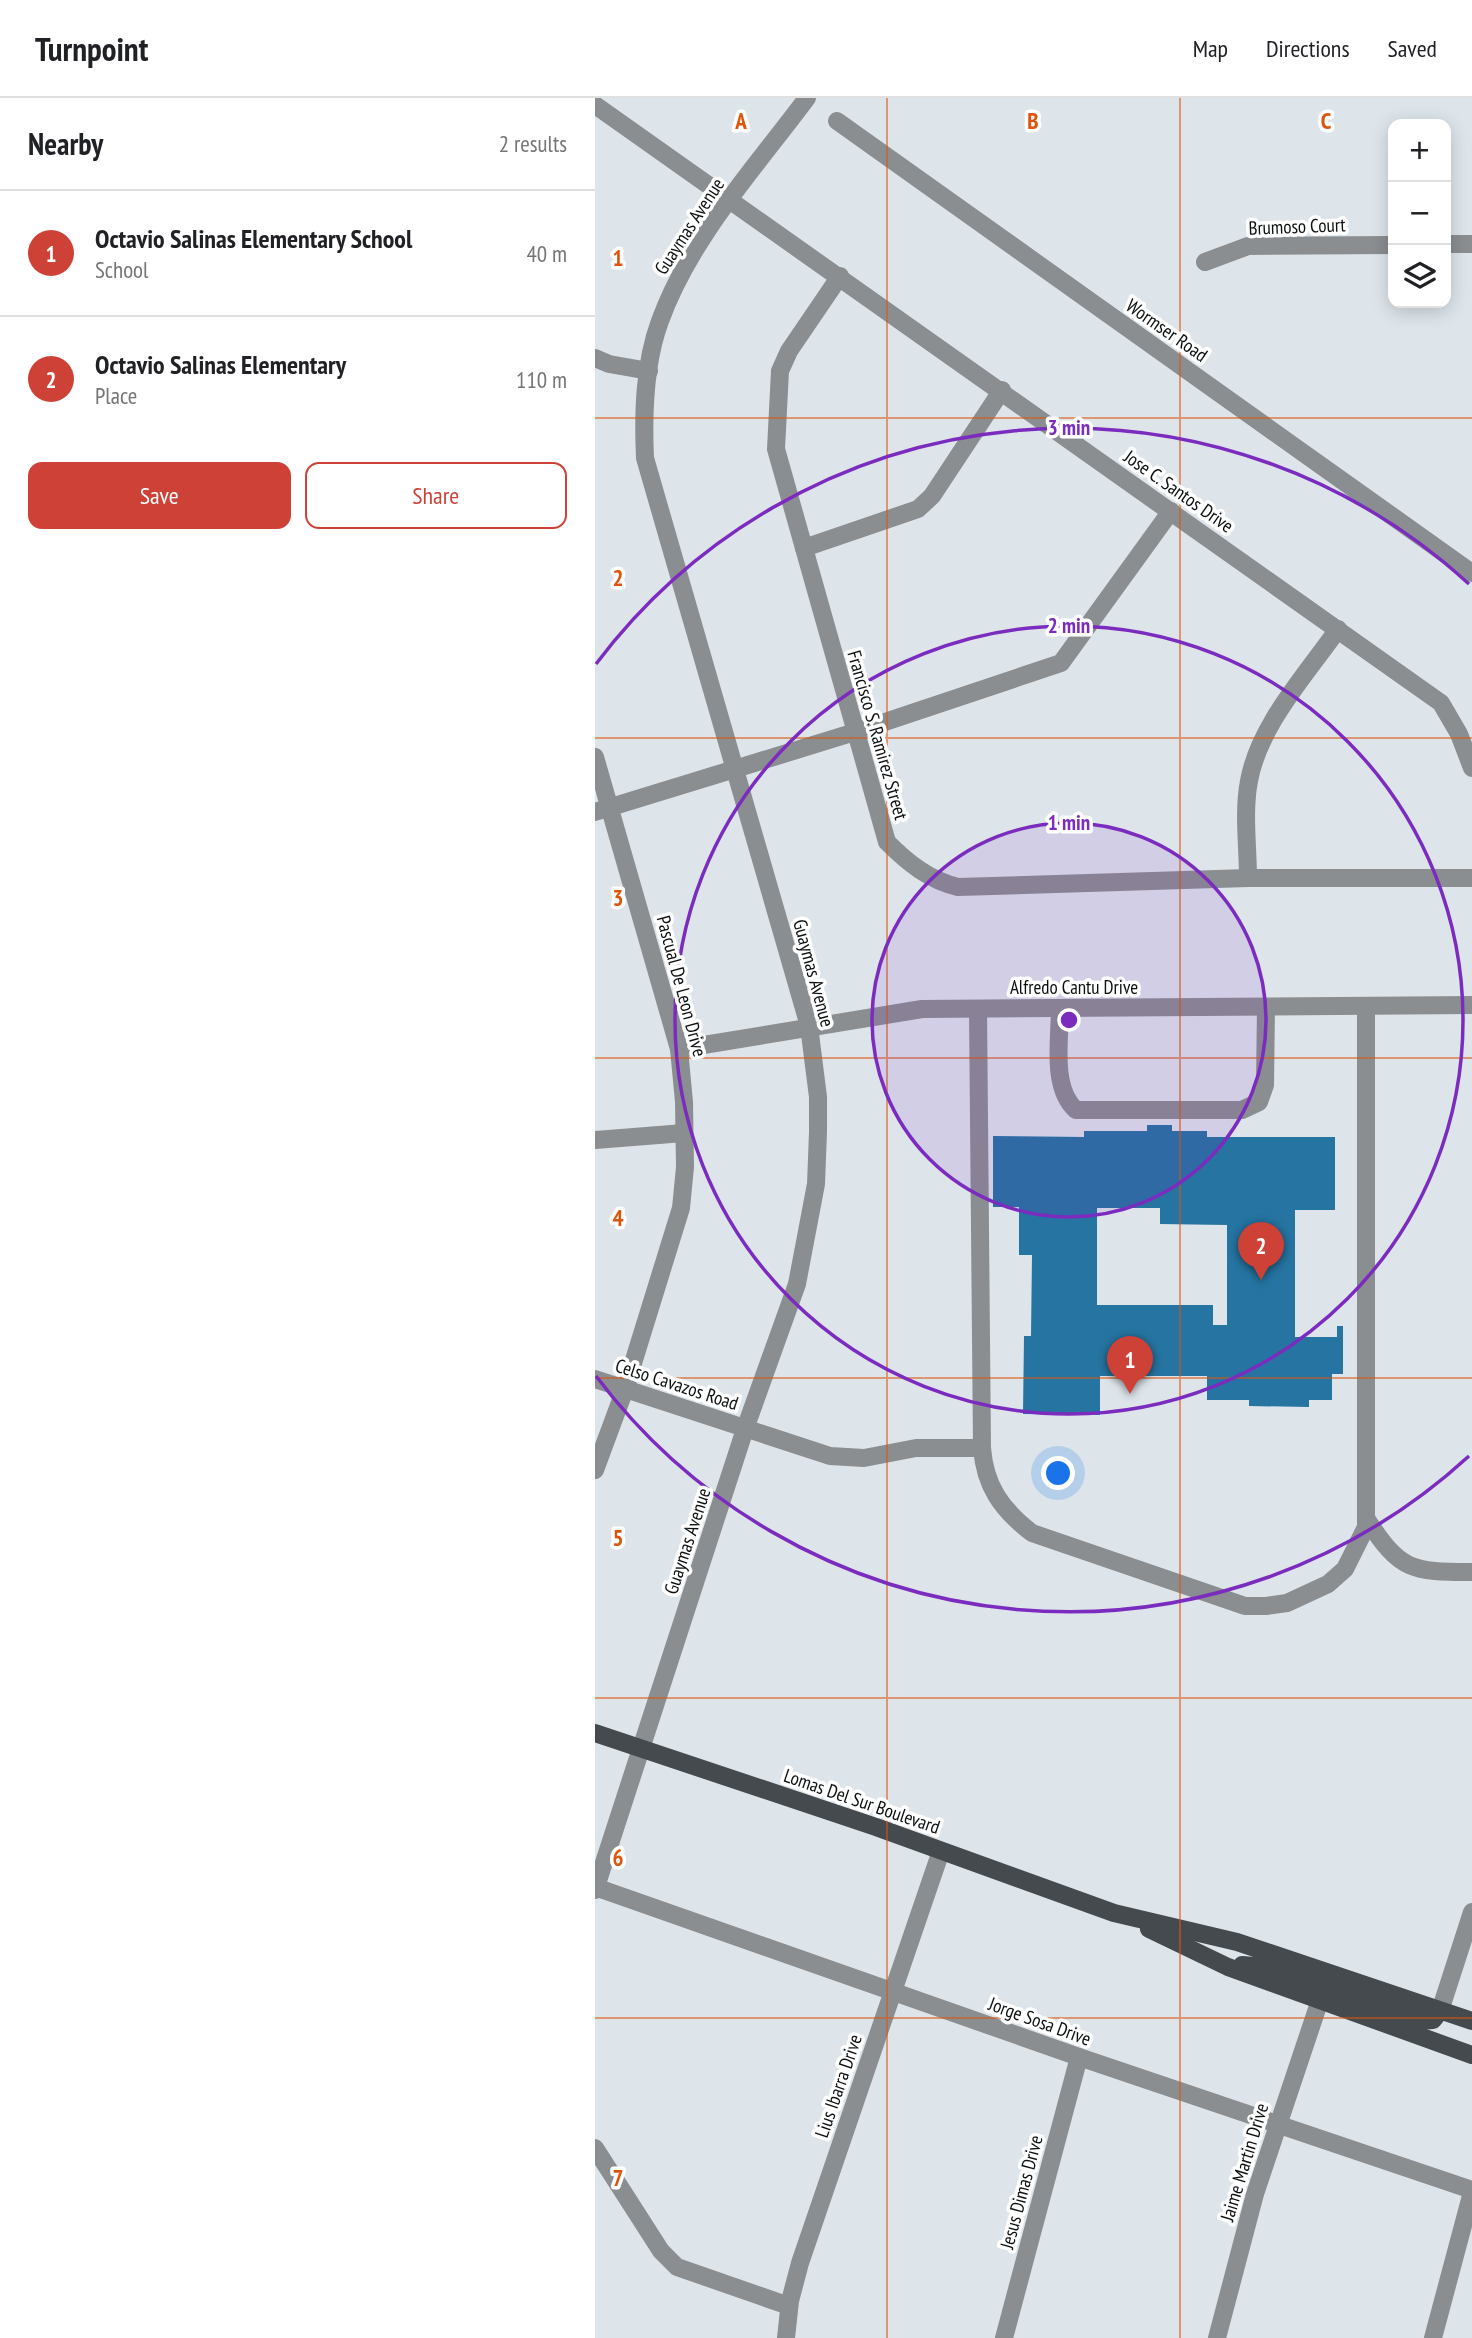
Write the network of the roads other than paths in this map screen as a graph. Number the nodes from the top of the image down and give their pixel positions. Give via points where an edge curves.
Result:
1 (807, 98) edge
2 (595, 105) edge
3 (838, 121) dead end
4 (731, 198) junction
5 (1388, 244) edge
6 (1451, 244) edge
7 (1472, 244) edge
8 (1205, 262) dead end
9 (840, 275) junction
10 (595, 358) edge
11 (649, 371) junction
12 (1002, 390) junction
13 (1171, 511) junction
14 (804, 548) junction
15 (1472, 573) edge
16 (1338, 629) junction
17 (855, 732) junction
18 (595, 757) edge
19 (1472, 768) edge
20 (734, 769) junction
21 (602, 809) edge
22 (1248, 878) junction
23 (1472, 878) edge
24 (1472, 1005) edge
25 (1366, 1006) junction
26 (1266, 1007) junction
27 (1060, 1008) junction
28 (978, 1009) junction
29 (809, 1026) junction
30 (679, 1049) junction
31 (684, 1133) junction
32 (595, 1140) edge
33 (595, 1379) edge
34 (625, 1389) junction
35 (745, 1429) junction
36 (982, 1448) junction
37 (595, 1470) edge
38 (1366, 1518) junction
39 (1472, 1572) edge
40 (595, 1732) edge
41 (643, 1748) junction
42 (941, 1851) junction
43 (595, 1888) edge
44 (1472, 1912) edge
45 (1114, 1913) junction
46 (1228, 1967) junction
47 (892, 1990) junction
48 (1319, 2000) junction
49 (1440, 2011) junction
50 (1472, 2021) edge
51 (1472, 2054) edge
52 (1079, 2057) junction
53 (1277, 2123) junction
54 (595, 2148) edge
55 (1472, 2191) edge
56 (789, 2306) junction
57 (786, 2338) edge
58 (1004, 2338) edge
59 (1217, 2338) edge
60 (1433, 2338) edge

1 - 4 street, Guaymas Avenue
2 - 4 street, Jose C. Santos Drive
3 - 15 street, Wormser Road
4 - 9 street, Jose C. Santos Drive
4 - 11 street, Guaymas Avenue via 676,280 659,323
5 - 8 street, Brumoso Court via 1248,246
6 - 7 street
9 - 12 street, Jose C. Santos Drive
9 - 14 street, Francisco S. Ramirez Street via 780,371 776,449
10 - 11 street
11 - 20 street, Guaymas Avenue via 643,421 645,458
12 - 13 street, Jose C. Santos Drive
12 - 14 street via 932,496 918,509
13 - 16 street, Jose C. Santos Drive
13 - 17 street via 1061,663
14 - 17 street, Francisco S. Ramirez Street
16 - 19 street, Jose C. Santos Drive via 1441,703
16 - 22 street via 1257,753 1248,785
17 - 20 street
17 - 22 street, Francisco S. Ramirez Street via 887,842 940,883 958,887
18 - 21 street, Pascual De Leon Drive
20 - 21 street
20 - 29 street, Guaymas Avenue
21 - 30 street, Pascual De Leon Drive
22 - 23 street, Francisco S. Ramirez Street
24 - 25 street, Alfredo Cantu Drive
25 - 26 street, Alfredo Cantu Drive
25 - 38 street
26 - 27 street, Alfredo Cantu Drive
26 - 27 street via 1265,1085 1259,1102 1242,1110 1076,1110 1065,1101 1061,1083
27 - 28 street, Alfredo Cantu Drive
28 - 29 street, Alfredo Cantu Drive via 922,1009
28 - 36 street
29 - 30 street, Alfredo Cantu Drive
29 - 35 street, Guaymas Avenue via 818,1097 809,1232 797,1284
30 - 31 street, Pascual De Leon Drive
31 - 32 street
31 - 34 street, Pascual De Leon Drive via 681,1208
33 - 34 street, Celso Cavazos Road
34 - 35 street, Celso Cavazos Road
34 - 37 street, Pascual De Leon Drive
35 - 36 street, Celso Cavazos Road via 846,1458 916,1448
35 - 41 street, Guaymas Avenue
36 - 38 street via 984,1472 994,1494 1009,1515 1032,1533 1245,1606 1287,1602 1328,1584 1357,1551
38 - 39 street via 1392,1555 1412,1568
40 - 41 main road, Lomas Del Sur Boulevard
41 - 42 main road, Lomas Del Sur Boulevard
41 - 43 street, Guaymas Avenue
42 - 45 main road, Lomas Del Sur Boulevard
42 - 47 street, Lius Ibarra Drive
43 - 47 street, Jorge Sosa Drive
44 - 49 street
45 - 46 main road, Lomas Del Sur Boulevard
45 - 49 main road, Lomas Del Sur Boulevard via 1237,1942
46 - 48 main road, Lomas Del Sur Boulevard
46 - 49 main road via 1267,1967 1419,2021 1433,2020
47 - 52 street, Jorge Sosa Drive
47 - 56 street, Lius Ibarra Drive
48 - 51 main road, Lomas Del Sur Boulevard
48 - 53 street, Jaime Martin Drive
49 - 50 main road, Lomas Del Sur Boulevard
52 - 53 street, Jorge Sosa Drive
52 - 58 street, Jesus Dimas Drive
53 - 55 street, Jorge Sosa Drive
53 - 59 street, Jaime Martin Drive
54 - 56 street via 661,2251 677,2267
55 - 60 street
56 - 57 street, Lius Ibarra Drive

